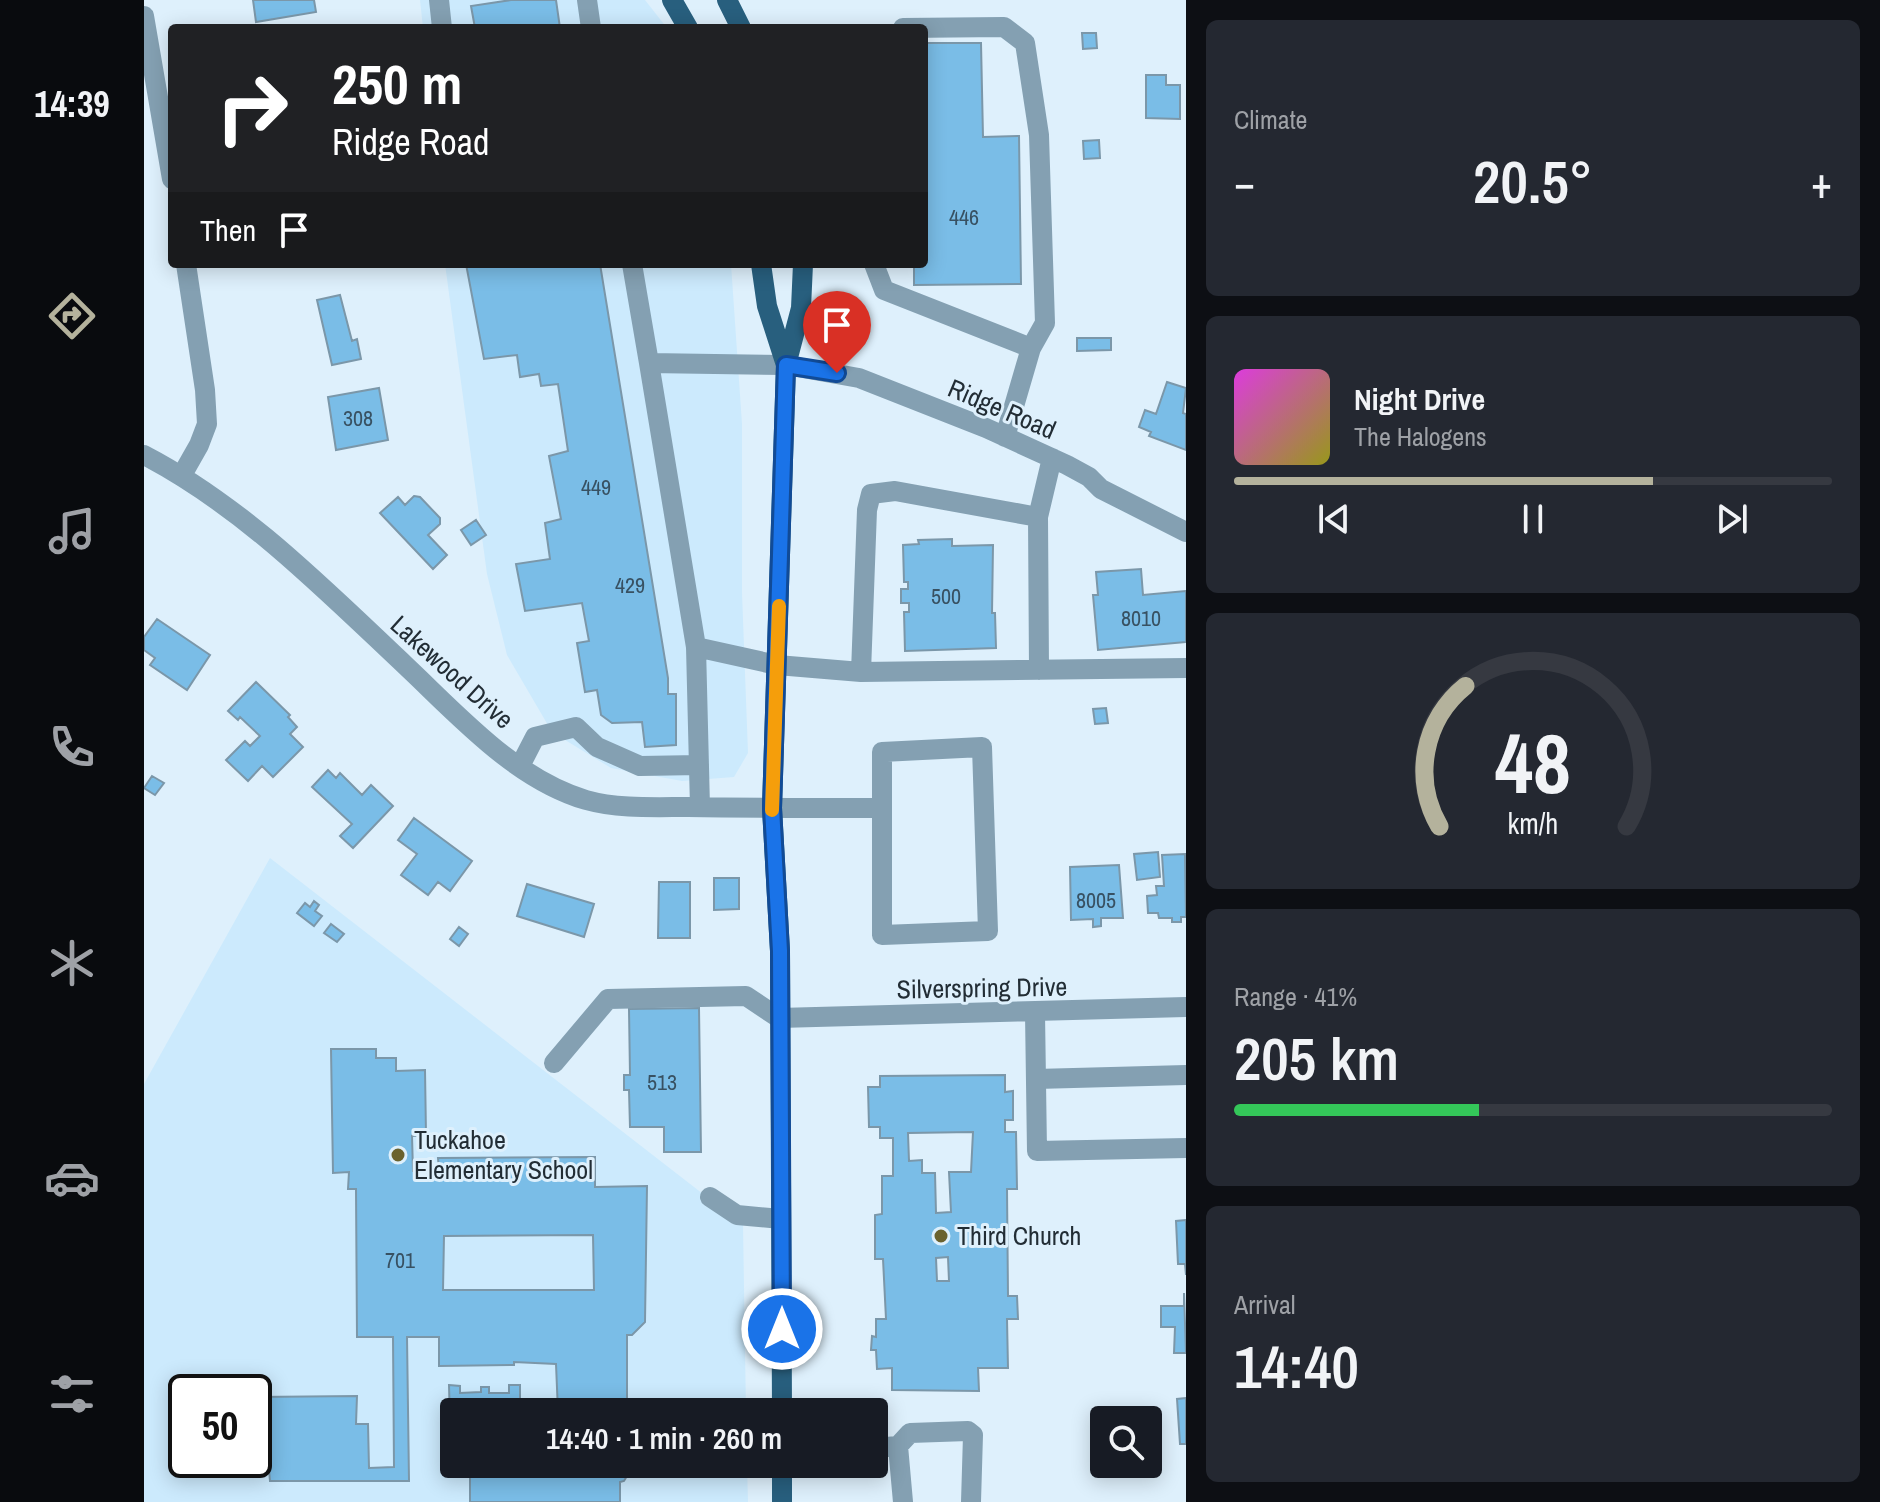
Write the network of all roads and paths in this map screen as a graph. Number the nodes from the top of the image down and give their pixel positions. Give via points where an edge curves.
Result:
1 (439, 0) edge
2 (587, 0) edge
3 (672, 0) edge
4 (727, 0) edge
5 (144, 16) edge
6 (442, 24) edge
7 (590, 24) edge
8 (686, 24) edge
9 (739, 24) edge
10 (928, 28) edge
11 (168, 156) edge
12 (187, 268) edge
13 (633, 268) edge
14 (762, 268) edge
15 (803, 268) edge
16 (876, 268) edge
17 (1031, 348) junction
18 (649, 363) junction
19 (786, 365) junction
20 (1005, 437) junction
21 (144, 455) edge
22 (1052, 458) junction
23 (182, 475) junction
24 (1038, 517) junction
25 (1186, 532) edge
26 (696, 647) junction
27 (777, 665) junction
28 (1186, 668) edge
29 (1039, 670) junction
30 (861, 672) junction
31 (699, 765) junction
32 (520, 766) junction
33 (700, 807) junction
34 (772, 808) junction
35 (882, 808) junction
36 (1186, 1007) edge
37 (1035, 1013) junction
38 (779, 1018) junction
39 (554, 1063) dead end
40 (1186, 1075) edge
41 (1036, 1079) junction
42 (1186, 1148) edge
43 (710, 1197) dead end
44 (781, 1219) junction
45 (782, 1398) edge
46 (898, 1446) junction
47 (888, 1447) edge
48 (782, 1478) edge
49 (782, 1502) edge
50 (903, 1502) edge
51 (971, 1502) edge

1 - 6 street
2 - 7 street
3 - 8 main road
4 - 9 main road
5 - 11 street
10 - 17 street via 1004,27 1025,43 1039,135 1045,323
12 - 23 street via 207,424
13 - 18 street
14 - 19 main road via 767,306
15 - 19 main road via 801,308
16 - 17 street via 884,290
17 - 20 street
18 - 19 street, Ridge Road
18 - 26 street
19 - 20 street, Ridge Road via 859,378
19 - 27 main road
20 - 22 street, Ridge Road
21 - 23 street, Lakewood Drive
22 - 24 street
22 - 25 street, Ridge Road
23 - 32 street, Lakewood Drive via 300,566 456,714
24 - 29 street
24 - 30 street via 895,491 871,494
26 - 27 street
26 - 31 street
27 - 30 street
27 - 34 main road
28 - 29 street
29 - 30 street
31 - 32 street via 640,766 597,747 576,727 535,737
31 - 33 street
32 - 33 street, Lakewood Drive via 592,801
33 - 34 street, Lakewood Drive
34 - 35 street, Lakewood Drive
34 - 38 main road
35 - 35 street via 882,935 988,931 982,747 882,752
36 - 37 street, Silverspring Drive
37 - 38 street, Silverspring Drive
37 - 41 street
38 - 39 street via 746,996 608,999
38 - 44 main road
40 - 41 street
41 - 42 street via 1037,1151
43 - 44 street via 737,1215
44 - 45 main road
46 - 47 street
46 - 50 street
46 - 51 street via 910,1433 968,1431 973,1435
48 - 49 main road

